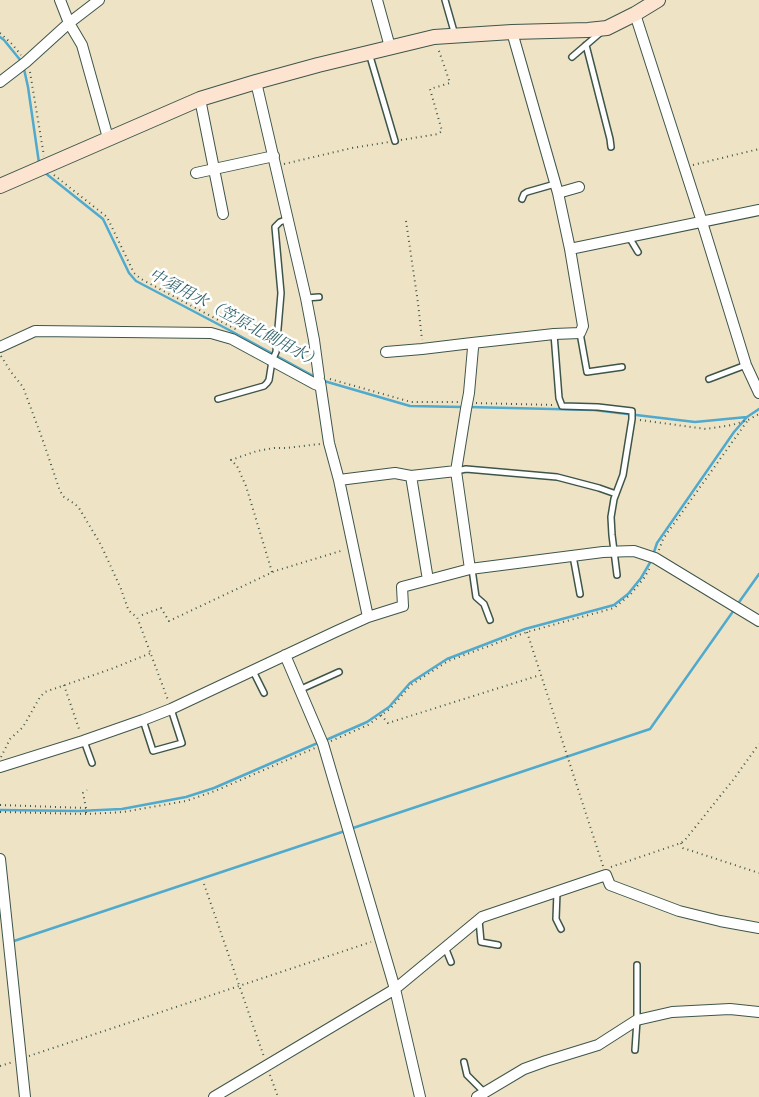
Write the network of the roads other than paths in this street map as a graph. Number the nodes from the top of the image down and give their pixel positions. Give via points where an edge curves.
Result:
1 (60, 0) edge
2 (99, 0) edge
3 (376, 0) edge
4 (445, 0) edge
5 (658, 0) edge
6 (635, 14) junction
7 (69, 23) junction
8 (607, 28) junction
9 (512, 32) junction
10 (455, 36) junction
11 (586, 45) junction
12 (390, 48) junction
13 (369, 52) junction
14 (572, 57) dead end
15 (0, 82) edge
16 (256, 82) junction
17 (200, 99) junction
18 (108, 138) junction
19 (395, 141) dead end
20 (611, 147) dead end
21 (274, 156) junction
22 (214, 169) junction
23 (196, 173) dead end
24 (0, 186) edge
25 (579, 187) dead end
26 (556, 189) junction
27 (522, 199) dead end
28 (759, 210) edge
29 (223, 214) dead end
30 (288, 219) junction
31 (702, 222) junction
32 (629, 237) junction
33 (570, 249) junction
34 (638, 252) dead end
35 (319, 297) dead end
36 (306, 298) junction
37 (580, 333) junction
38 (554, 334) junction
39 (472, 343) junction
40 (0, 347) edge
41 (386, 352) dead end
42 (272, 361) junction
43 (746, 365) junction
44 (622, 367) dead end
45 (709, 379) dead end
46 (321, 381) junction
47 (759, 393) edge
48 (218, 399) dead end
49 (456, 471) junction
50 (412, 476) junction
51 (339, 480) junction
52 (616, 494) junction
53 (614, 551) junction
54 (572, 556) junction
55 (471, 569) junction
56 (618, 575) dead end
57 (428, 580) junction
58 (580, 594) dead end
59 (368, 617) junction
60 (490, 620) dead end
61 (759, 620) edge
62 (285, 655) junction
63 (253, 670) junction
64 (340, 672) dead end
65 (299, 690) junction
66 (264, 693) dead end
67 (172, 709) junction
68 (144, 720) junction
69 (83, 741) junction
70 (92, 763) dead end
71 (0, 766) edge
72 (0, 859) edge
73 (557, 892) junction
74 (479, 920) junction
75 (759, 928) edge
76 (561, 929) dead end
77 (498, 945) dead end
78 (445, 947) junction
79 (451, 962) dead end
80 (637, 965) dead end
81 (395, 989) junction
82 (759, 1012) edge
83 (637, 1020) junction
84 (635, 1050) dead end
85 (464, 1062) dead end
86 (481, 1095) edge
87 (25, 1097) edge
88 (214, 1097) edge
89 (420, 1097) edge

1 - 7 street
2 - 7 street
3 - 12 street
4 - 10 lane
5 - 6 street
6 - 8 street
6 - 31 street
7 - 15 street
7 - 18 street via 82,45
8 - 9 street
8 - 11 lane
9 - 10 street
9 - 26 street
10 - 12 street via 434,37
11 - 14 lane
11 - 20 lane
12 - 13 street
13 - 16 street
13 - 19 lane
16 - 17 street
16 - 21 street
17 - 18 street
17 - 22 street
18 - 24 street
21 - 22 street
21 - 30 street
22 - 23 street
22 - 29 street
25 - 26 street
26 - 27 lane via 527,192
26 - 33 street
28 - 31 street
30 - 36 street
30 - 42 lane via 274,227 281,293 276,352
31 - 32 street
31 - 43 street
32 - 33 street
32 - 34 lane
33 - 37 street via 583,326
35 - 36 lane
36 - 46 street
37 - 38 street
37 - 44 lane via 587,372
38 - 39 street
38 - 52 lane via 562,406 598,406 632,411 623,475
39 - 41 street
39 - 49 street via 469,394
40 - 42 street via 35,330 211,333 232,339
42 - 46 street via 315,384
42 - 48 lane via 267,384
43 - 45 lane
43 - 47 street
46 - 51 street
49 - 50 street
49 - 52 lane via 466,469 557,477
49 - 55 street
50 - 51 street via 395,473
50 - 57 street
51 - 59 street
52 - 53 lane via 611,517
53 - 54 street
53 - 56 lane
53 - 61 street via 634,551 655,558
54 - 55 street
54 - 58 lane
55 - 57 street
55 - 60 lane via 476,597 484,604
57 - 59 street via 402,587 403,606
59 - 62 street
62 - 63 street
62 - 65 street
63 - 66 lane
63 - 67 street
64 - 65 lane
65 - 81 street via 323,744
67 - 68 street
67 - 68 lane via 182,743 153,751
68 - 69 street
69 - 70 lane
69 - 71 street
72 - 87 street
73 - 74 street
73 - 75 street via 606,876 610,885 679,911
73 - 76 lane via 556,918
74 - 77 lane via 481,942
74 - 78 street
78 - 79 lane
78 - 81 street
80 - 83 lane
81 - 88 street
81 - 89 street
82 - 83 street via 730,1009 672,1012
83 - 84 lane
83 - 86 street via 598,1045 524,1069
85 - 86 lane via 467,1075

